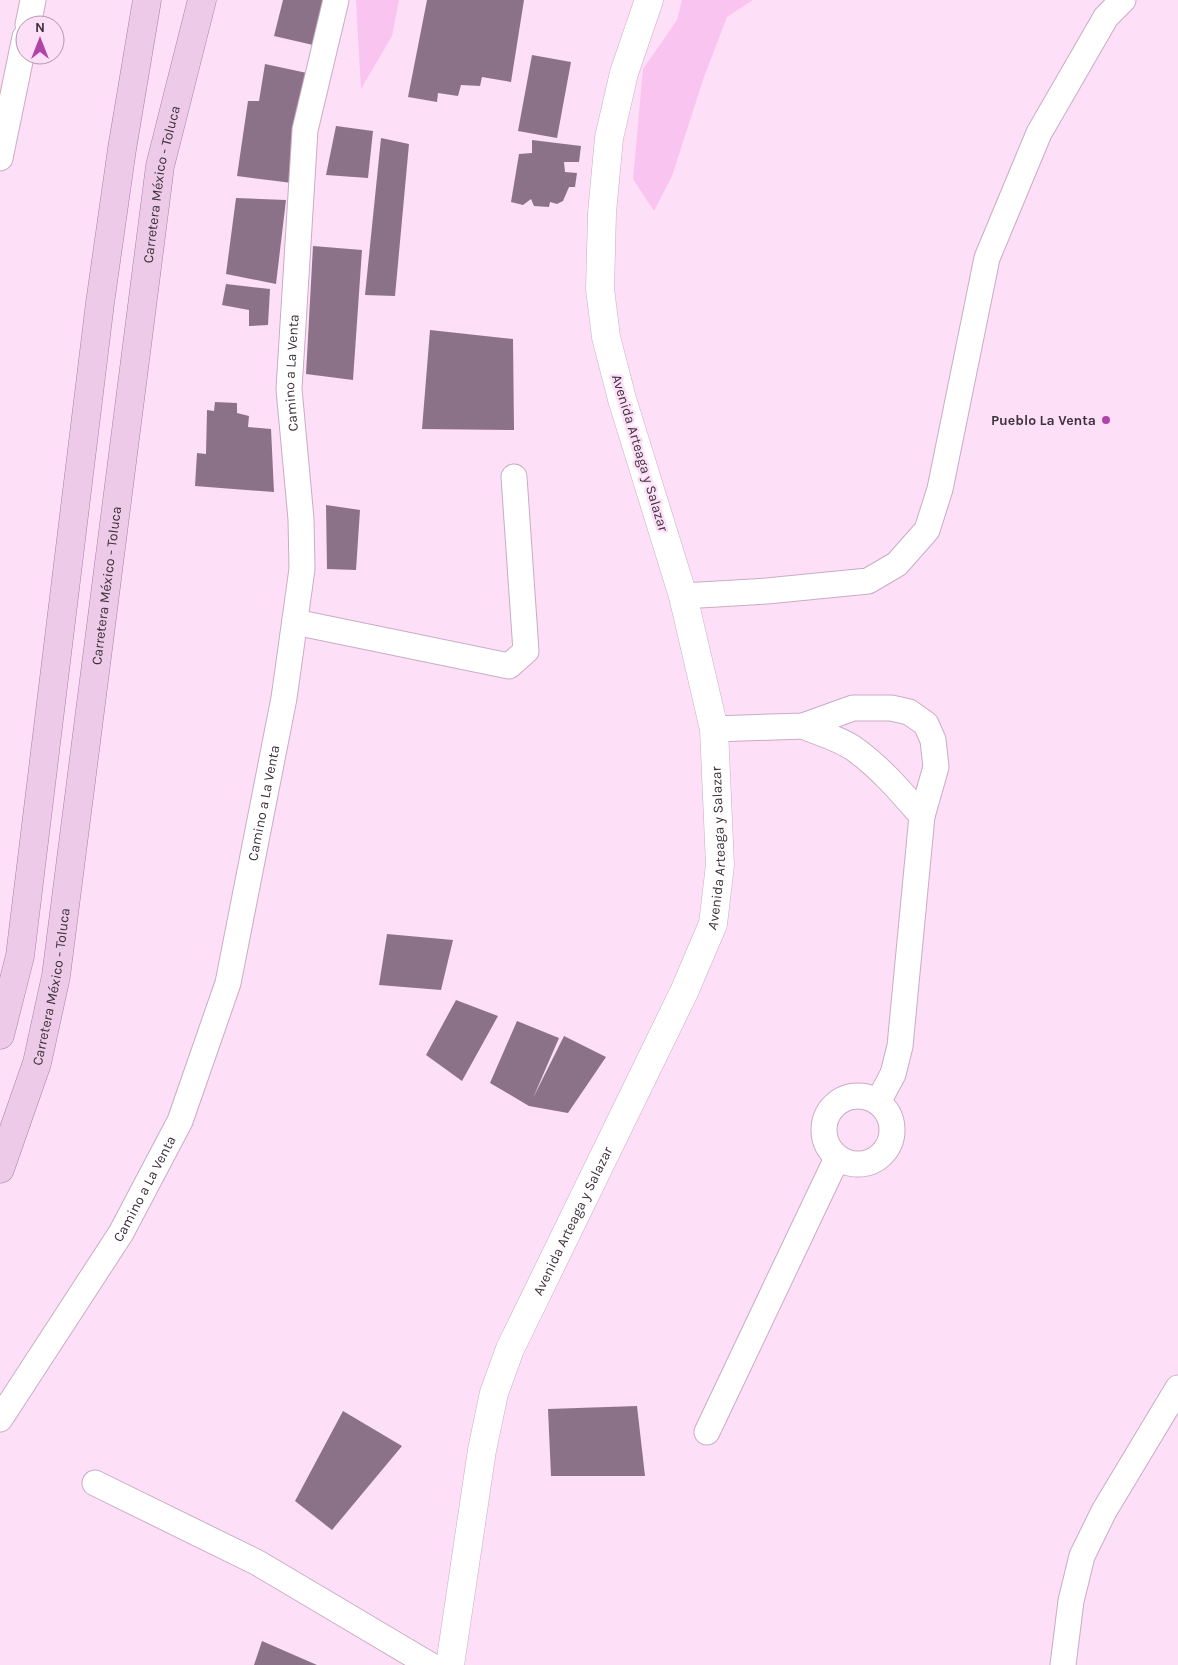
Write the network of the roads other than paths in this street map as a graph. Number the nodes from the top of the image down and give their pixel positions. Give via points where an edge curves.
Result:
1 (33, 0) edge
2 (146, 0) edge
3 (202, 0) edge
4 (336, 0) edge
5 (650, 0) edge
6 (1123, 0) edge
7 (30, 15) edge
8 (19, 65) edge
9 (0, 158) edge
10 (514, 477) dead end
11 (683, 596) junction
12 (295, 622) junction
13 (802, 726) junction
14 (714, 729) junction
15 (922, 816) junction
16 (0, 1035) edge
17 (878, 1102) junction
18 (837, 1158) junction
19 (0, 1169) edge
20 (1178, 1388) edge
21 (0, 1419) edge
22 (707, 1432) dead end
23 (95, 1484) dead end
24 (430, 1665) edge
25 (450, 1665) edge
26 (1063, 1665) edge

1 - 7 street
2 - 16 main road via 100,304 20,956
3 - 19 main road, Carretera México - Toluca via 160,166 56,976 38,1063
4 - 12 street, Camino a La Venta via 306,130 289,389 301,519 302,569
5 - 11 street, Avenida Arteaga y Salazar via 624,73 609,138 602,213 600,289 606,337 622,399
6 - 11 street via 1106,17 1039,133 987,258 940,489 927,530 897,564 868,581
8 - 9 street
10 - 12 street via 526,651 509,666
11 - 14 street, Avenida Arteaga y Salazar
12 - 21 street, Camino a La Venta via 284,698 228,983 180,1121 121,1234
13 - 14 street
13 - 15 street via 851,747 877,767
13 - 15 street via 853,708 891,708 910,712 926,724 934,740 936,767
14 - 25 street, Avenida Arteaga y Salazar via 720,866 712,924 684,992 510,1349 494,1393 482,1450
15 - 17 street via 900,1046 893,1074
17 - 18 street via 861,1096 844,1099 830,1110 823,1126 826,1144
17 - 18 street via 889,1116 892,1133 886,1150 872,1161 854,1164
18 - 22 street
20 - 26 street via 1104,1512 1082,1556 1070,1601
23 - 24 street via 258,1563

